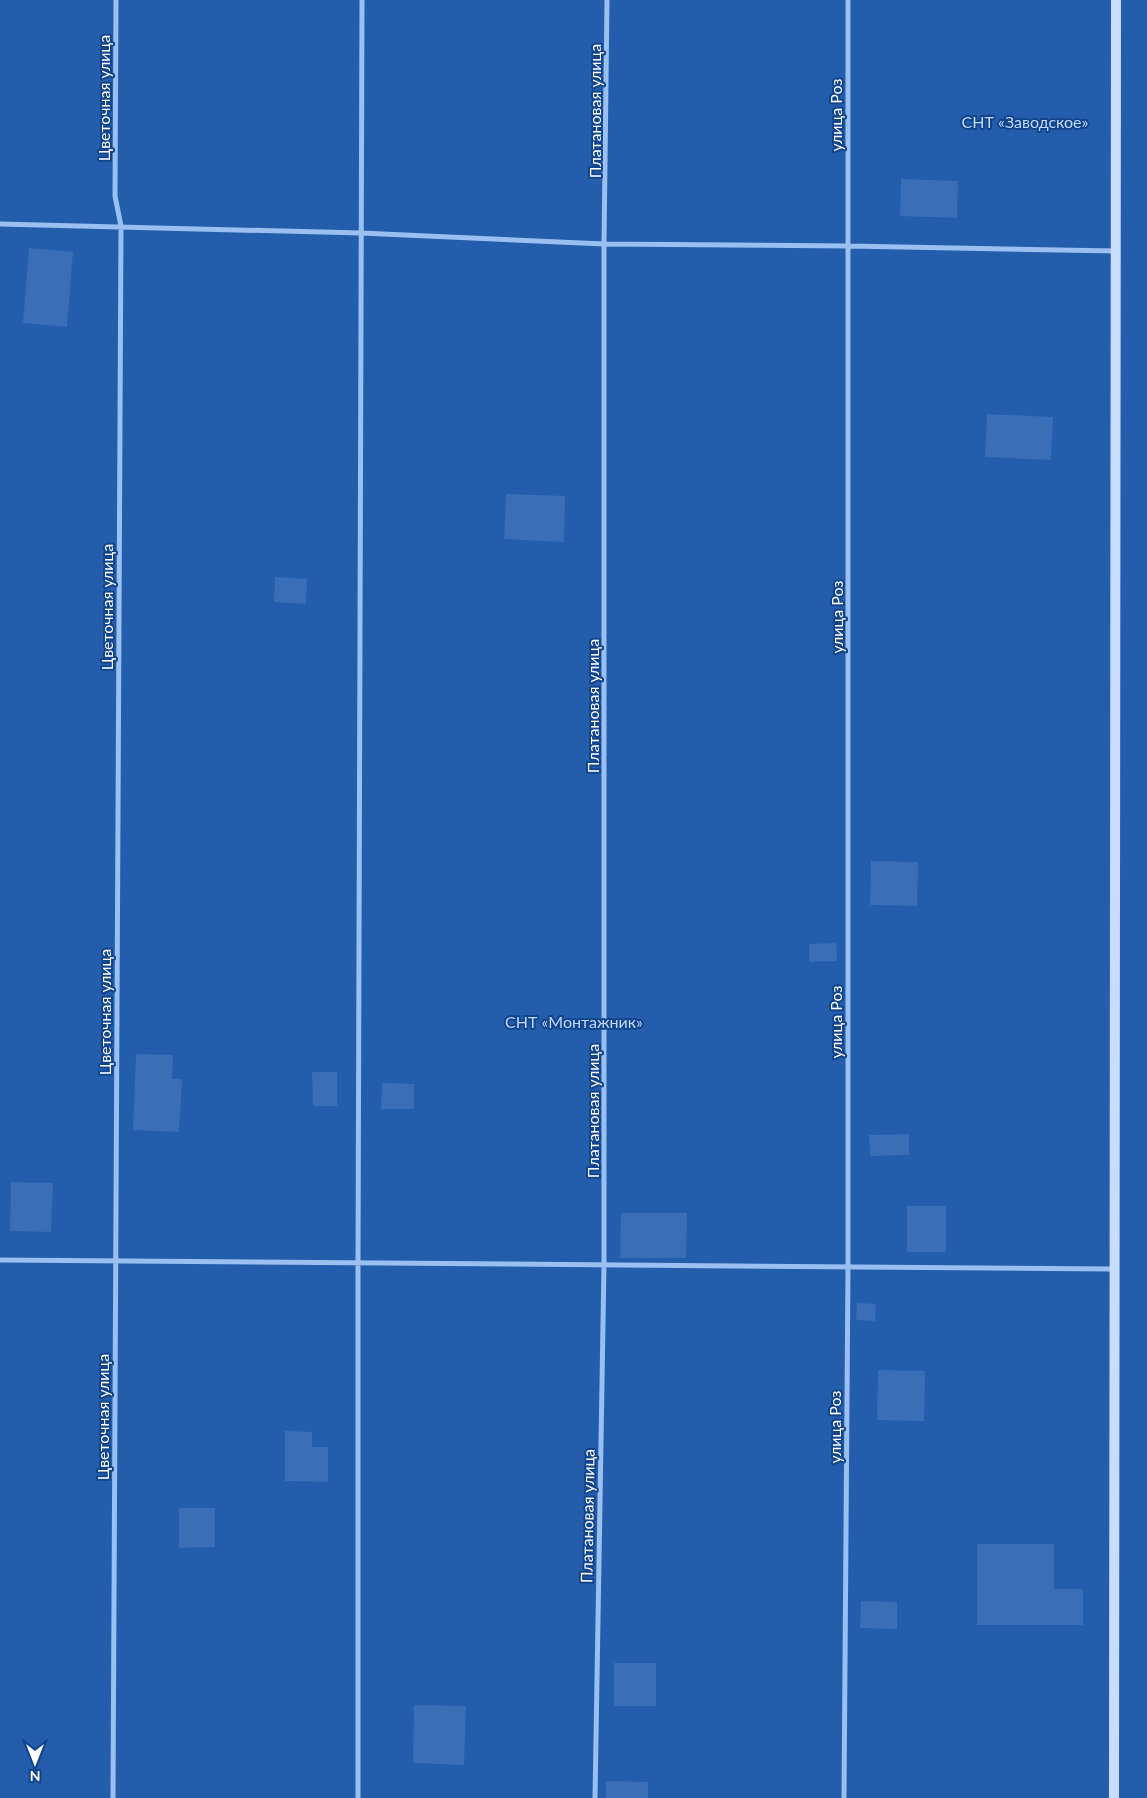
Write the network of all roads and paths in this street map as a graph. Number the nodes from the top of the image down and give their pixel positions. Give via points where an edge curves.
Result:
1 (116, 0) edge
2 (362, 0) edge
3 (607, 0) edge
4 (848, 0) edge
5 (1116, 0) edge
6 (0, 224) edge
7 (121, 226) junction
8 (361, 233) junction
9 (604, 244) junction
10 (849, 246) junction
11 (1116, 251) junction
12 (0, 1260) edge
13 (115, 1260) junction
14 (358, 1264) junction
15 (604, 1265) junction
16 (848, 1267) junction
17 (1113, 1269) junction
18 (113, 1798) edge
19 (358, 1798) edge
20 (595, 1798) edge
21 (844, 1798) edge
22 (1114, 1798) edge

1 - 7 street, Цветочная улица via 115,196
2 - 8 street
3 - 9 street, Платановая улица
4 - 10 street, улица Роз via 846,230
5 - 11 street
6 - 7 street
7 - 8 street
7 - 13 street, Цветочная улица
8 - 9 street
8 - 14 street
9 - 10 street
9 - 15 street, Платановая улица
10 - 11 street
10 - 16 street, улица Роз
11 - 17 street
12 - 13 street
13 - 14 street
13 - 18 street, Цветочная улица
14 - 15 street
14 - 19 street
15 - 16 street
15 - 20 street, Платановая улица
16 - 17 street
16 - 21 street, улица Роз
17 - 22 street

